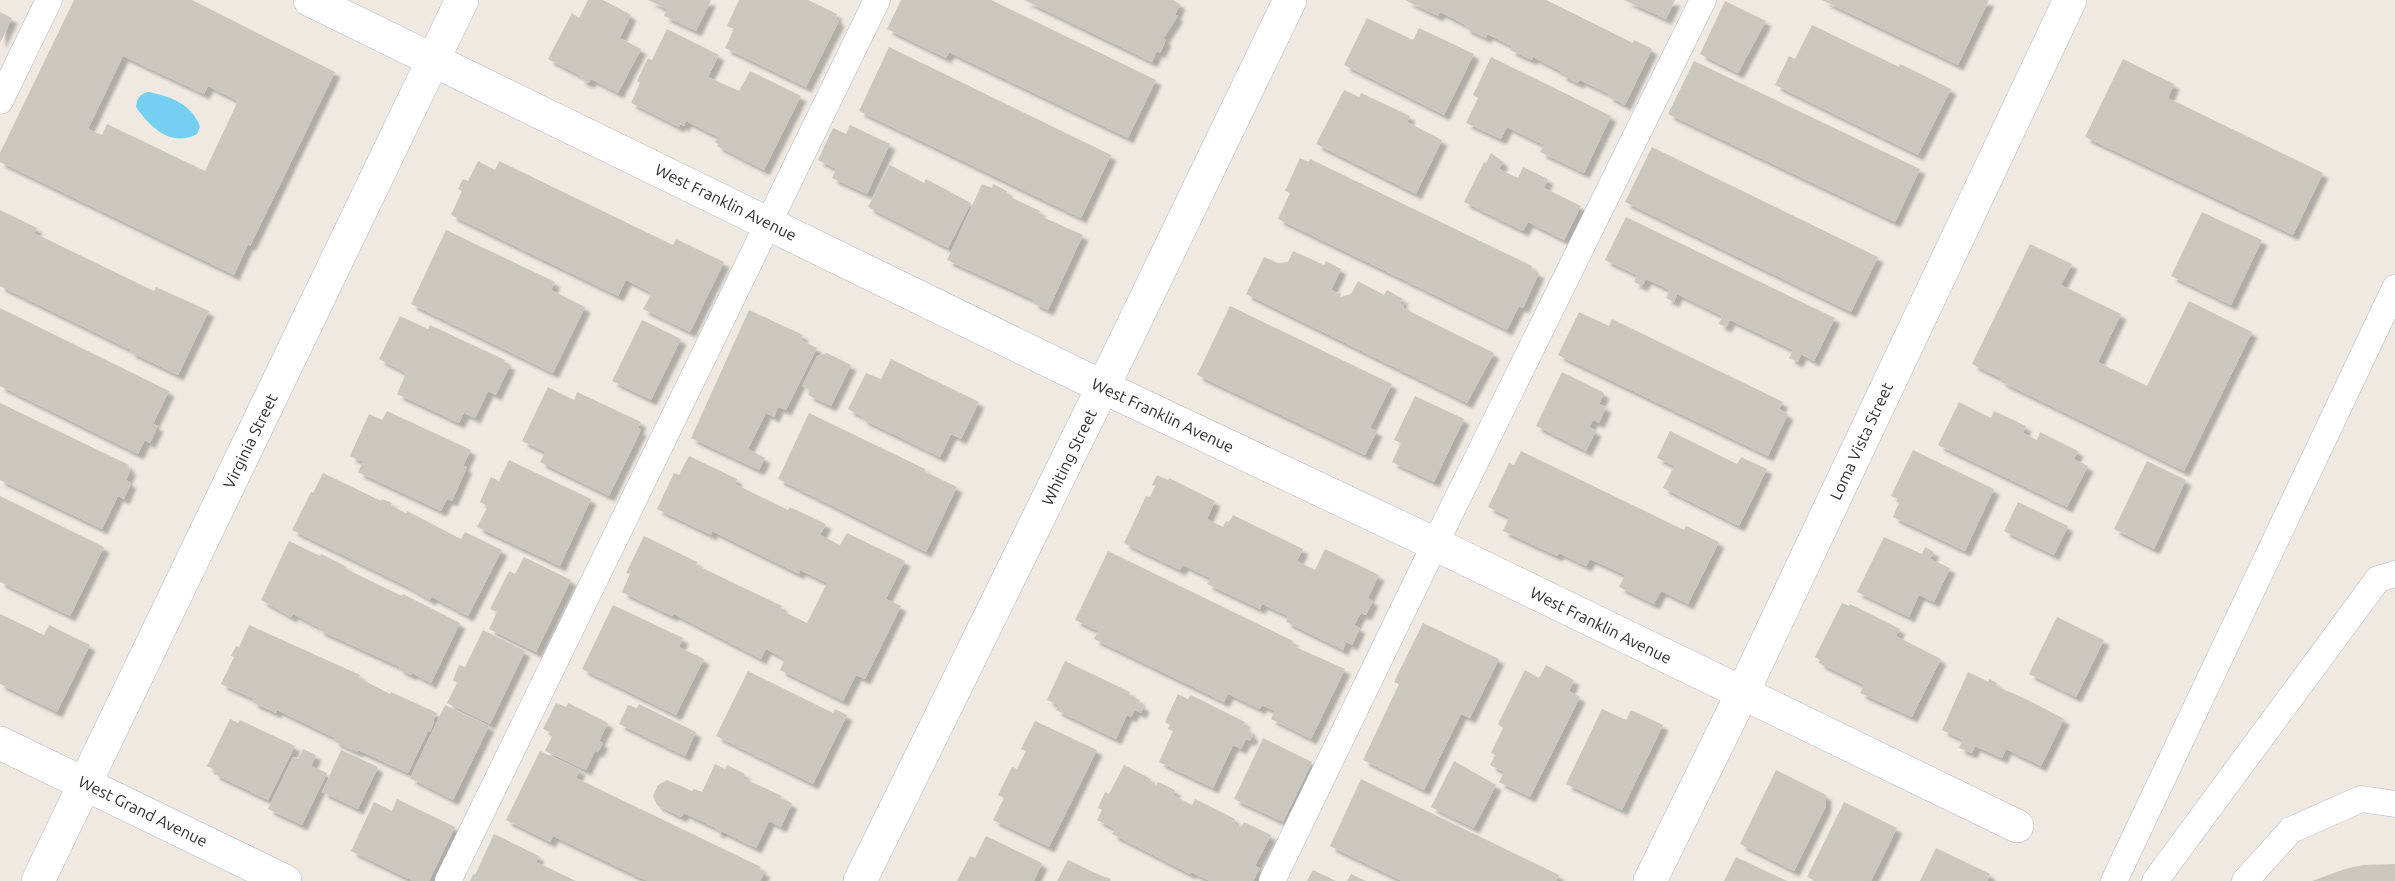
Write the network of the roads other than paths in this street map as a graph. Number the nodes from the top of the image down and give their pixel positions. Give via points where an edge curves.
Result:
1 (49, 0) edge
2 (310, 0) edge
3 (462, 0) edge
4 (877, 0) edge
5 (1290, 0) edge
6 (1703, 0) edge
7 (2070, 0) edge
8 (433, 60) junction
9 (0, 101) edge
10 (769, 223) junction
11 (2395, 288) edge
12 (1103, 387) junction
13 (1435, 544) junction
14 (2395, 574) edge
15 (1742, 694) junction
16 (0, 743) edge
17 (86, 783) junction
18 (2395, 804) edge
19 (2018, 826) dead end
20 (38, 881) edge
21 (285, 881) edge
22 (448, 881) edge
23 (860, 881) edge
24 (1272, 881) edge
25 (1650, 881) edge
26 (2114, 881) edge
27 (2155, 881) edge
28 (2245, 881) edge

1 - 9 lane
2 - 8 street, West Franklin Avenue
3 - 8 street, Virginia Street
4 - 10 lane
5 - 12 street, Whiting Street
6 - 13 lane
7 - 15 street, Loma Vista Street
8 - 10 street, West Franklin Avenue
8 - 17 street, Virginia Street
10 - 12 street, West Franklin Avenue
10 - 22 lane
11 - 26 lane
12 - 13 street, West Franklin Avenue
12 - 23 street, Whiting Street
13 - 15 street, West Franklin Avenue
13 - 24 lane
14 - 27 lane via 2378,579
15 - 19 street, West Franklin Avenue
15 - 25 street, Loma Vista Street
16 - 17 street, West Grand Avenue
17 - 20 street, Virginia Street
17 - 21 street, West Grand Avenue
18 - 28 lane via 2361,799 2291,830

